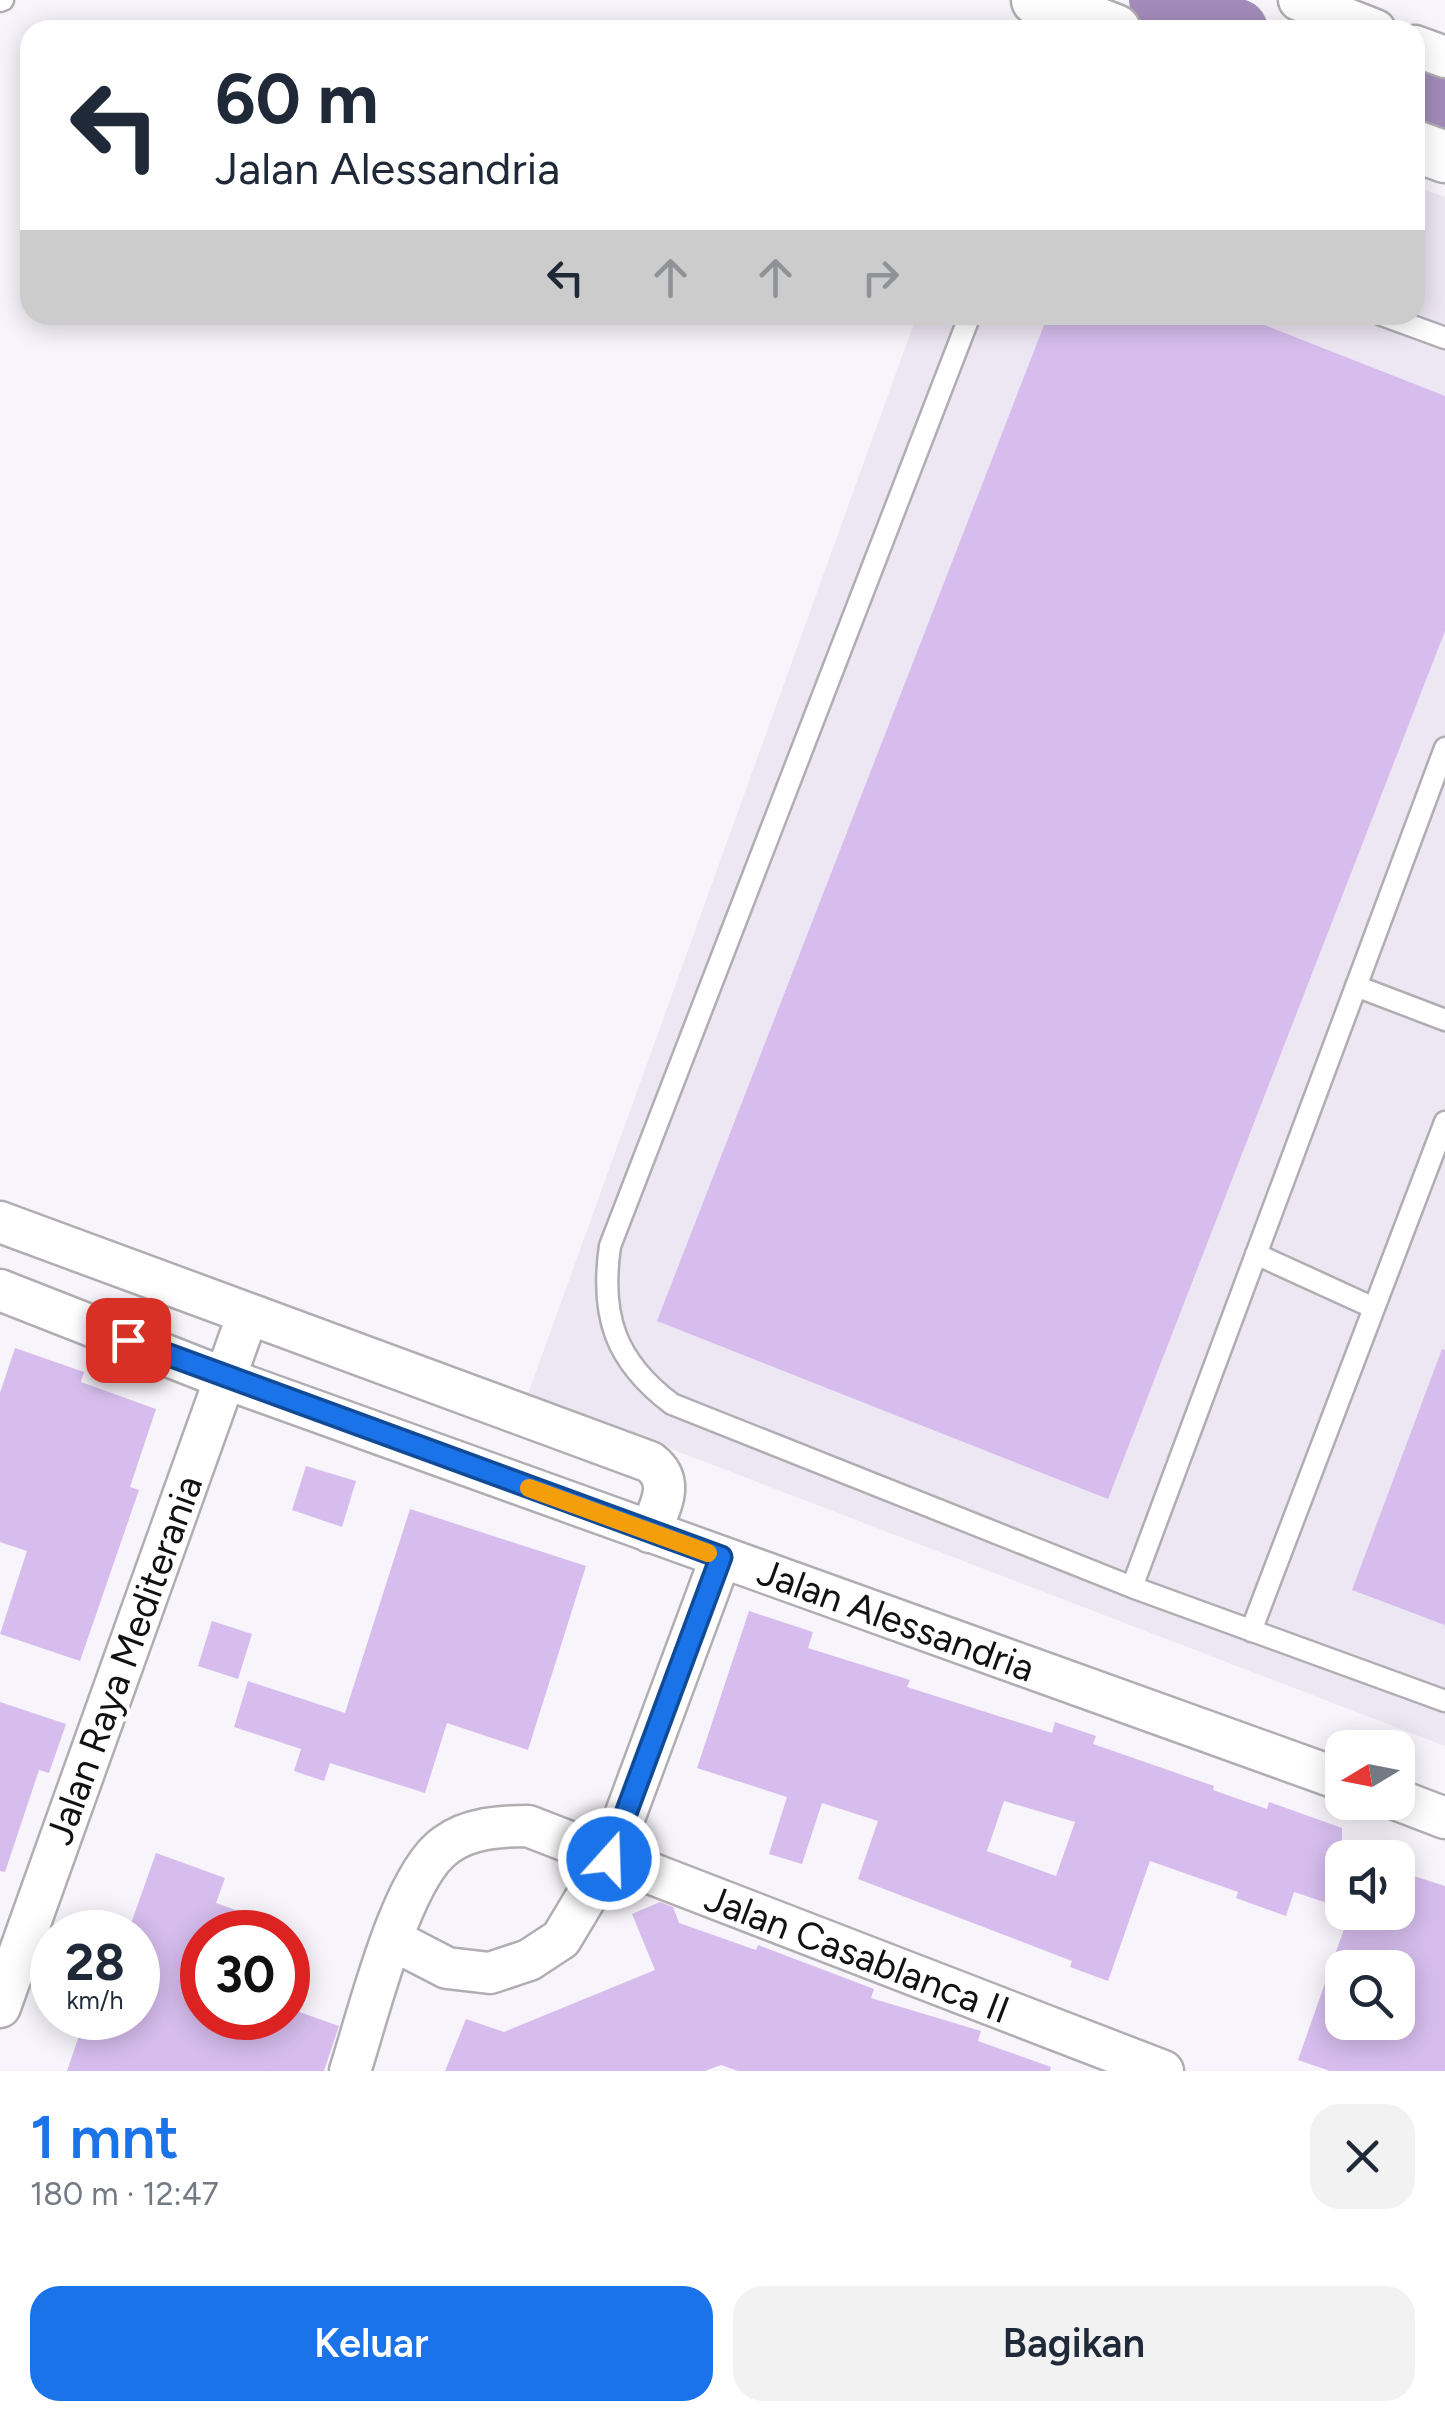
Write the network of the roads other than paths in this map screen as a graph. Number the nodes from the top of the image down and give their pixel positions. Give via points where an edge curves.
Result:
1 (1037, 0) edge
2 (1298, 0) edge
3 (1089, 20) edge
4 (1349, 20) edge
5 (966, 325) edge
6 (1409, 325) edge
7 (1445, 338) edge
8 (1445, 748) edge
9 (1356, 986) junction
10 (1445, 1020) edge
11 (1445, 1122) edge
12 (0, 1222) edge
13 (1256, 1254) junction
14 (0, 1290) edge
15 (1374, 1308) junction
16 (248, 1314) junction
17 (224, 1378) junction
18 (650, 1532) junction
19 (721, 1557) junction
20 (1132, 1587) junction
21 (1250, 1631) junction
22 (1445, 1701) edge
23 (1325, 1774) edge
24 (1415, 1807) edge
25 (1445, 1818) edge
26 (609, 1859) junction
27 (393, 1940) junction
28 (0, 2007) edge
29 (350, 2071) edge
30 (1162, 2071) edge

1 - 3 street
2 - 4 street
5 - 20 lane via 610,1246 608,1315 644,1383 672,1404
6 - 7 lane
8 - 9 lane
9 - 10 lane
9 - 13 lane
11 - 15 lane
12 - 16 street
13 - 15 lane
13 - 20 lane
14 - 17 street, Jalan Alessandria
15 - 21 lane
16 - 17 street, Jalan Raya Mediterania
16 - 18 street via 650,1462 666,1487
17 - 18 street, Jalan Alessandria
17 - 28 street, Jalan Raya Mediterania
18 - 19 street, Jalan Alessandria
19 - 23 street, Jalan Alessandria
19 - 26 street
20 - 21 lane
21 - 22 lane
24 - 25 street
26 - 27 street via 561,1939 510,1968 447,1968
26 - 27 street, Jalan Casablanca II via 528,1826 471,1833 445,1845 424,1866
26 - 30 street, Jalan Casablanca II
27 - 29 street, Jalan Casablanca II

